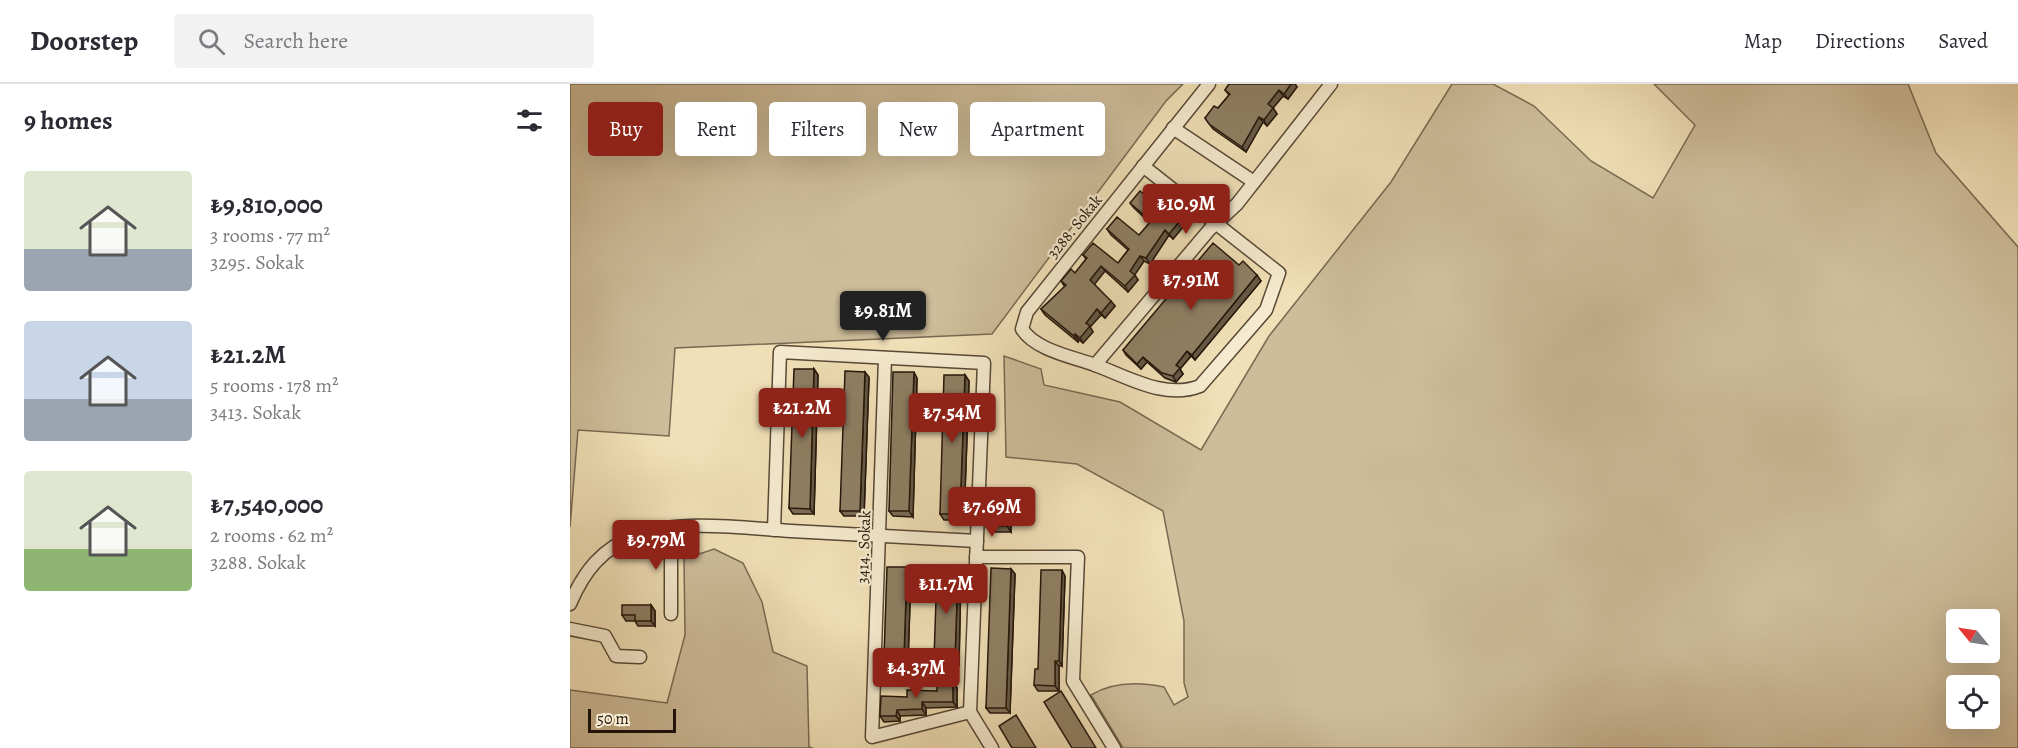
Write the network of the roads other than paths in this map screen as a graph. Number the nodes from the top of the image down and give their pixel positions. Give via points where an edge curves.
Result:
1 (1209, 84) edge
2 (1331, 84) edge
3 (1173, 128) junction
4 (1143, 166) junction
5 (1254, 182) junction
6 (1217, 223) junction
7 (885, 358) junction
8 (1095, 365) junction
9 (671, 528) junction
10 (774, 530) junction
11 (880, 536) junction
12 (977, 541) junction
13 (976, 557) junction
14 (570, 604) edge
15 (671, 614) dead end
16 (570, 629) edge
17 (640, 657) dead end
18 (970, 712) junction
19 (992, 748) edge
20 (1114, 748) edge

1 - 3 street, 3288. Sokak
2 - 5 street
3 - 4 street, 3288. Sokak
3 - 5 street
4 - 6 street
4 - 8 street, 3288. Sokak via 1027,312 1022,329 1050,349
5 - 6 street
6 - 8 street
6 - 8 street via 1279,273 1266,310 1200,386 1186,391 1162,390
7 - 10 street via 780,352
7 - 11 street, 3414. Sokak
7 - 12 street via 984,363
9 - 10 street
9 - 14 street via 639,534 604,552 586,570
9 - 15 street
10 - 11 street
11 - 12 street
11 - 18 street, 3414. Sokak via 872,737
12 - 13 street
13 - 18 street
13 - 20 street via 1078,557 1073,681
16 - 17 street via 605,636 616,656
18 - 19 street

